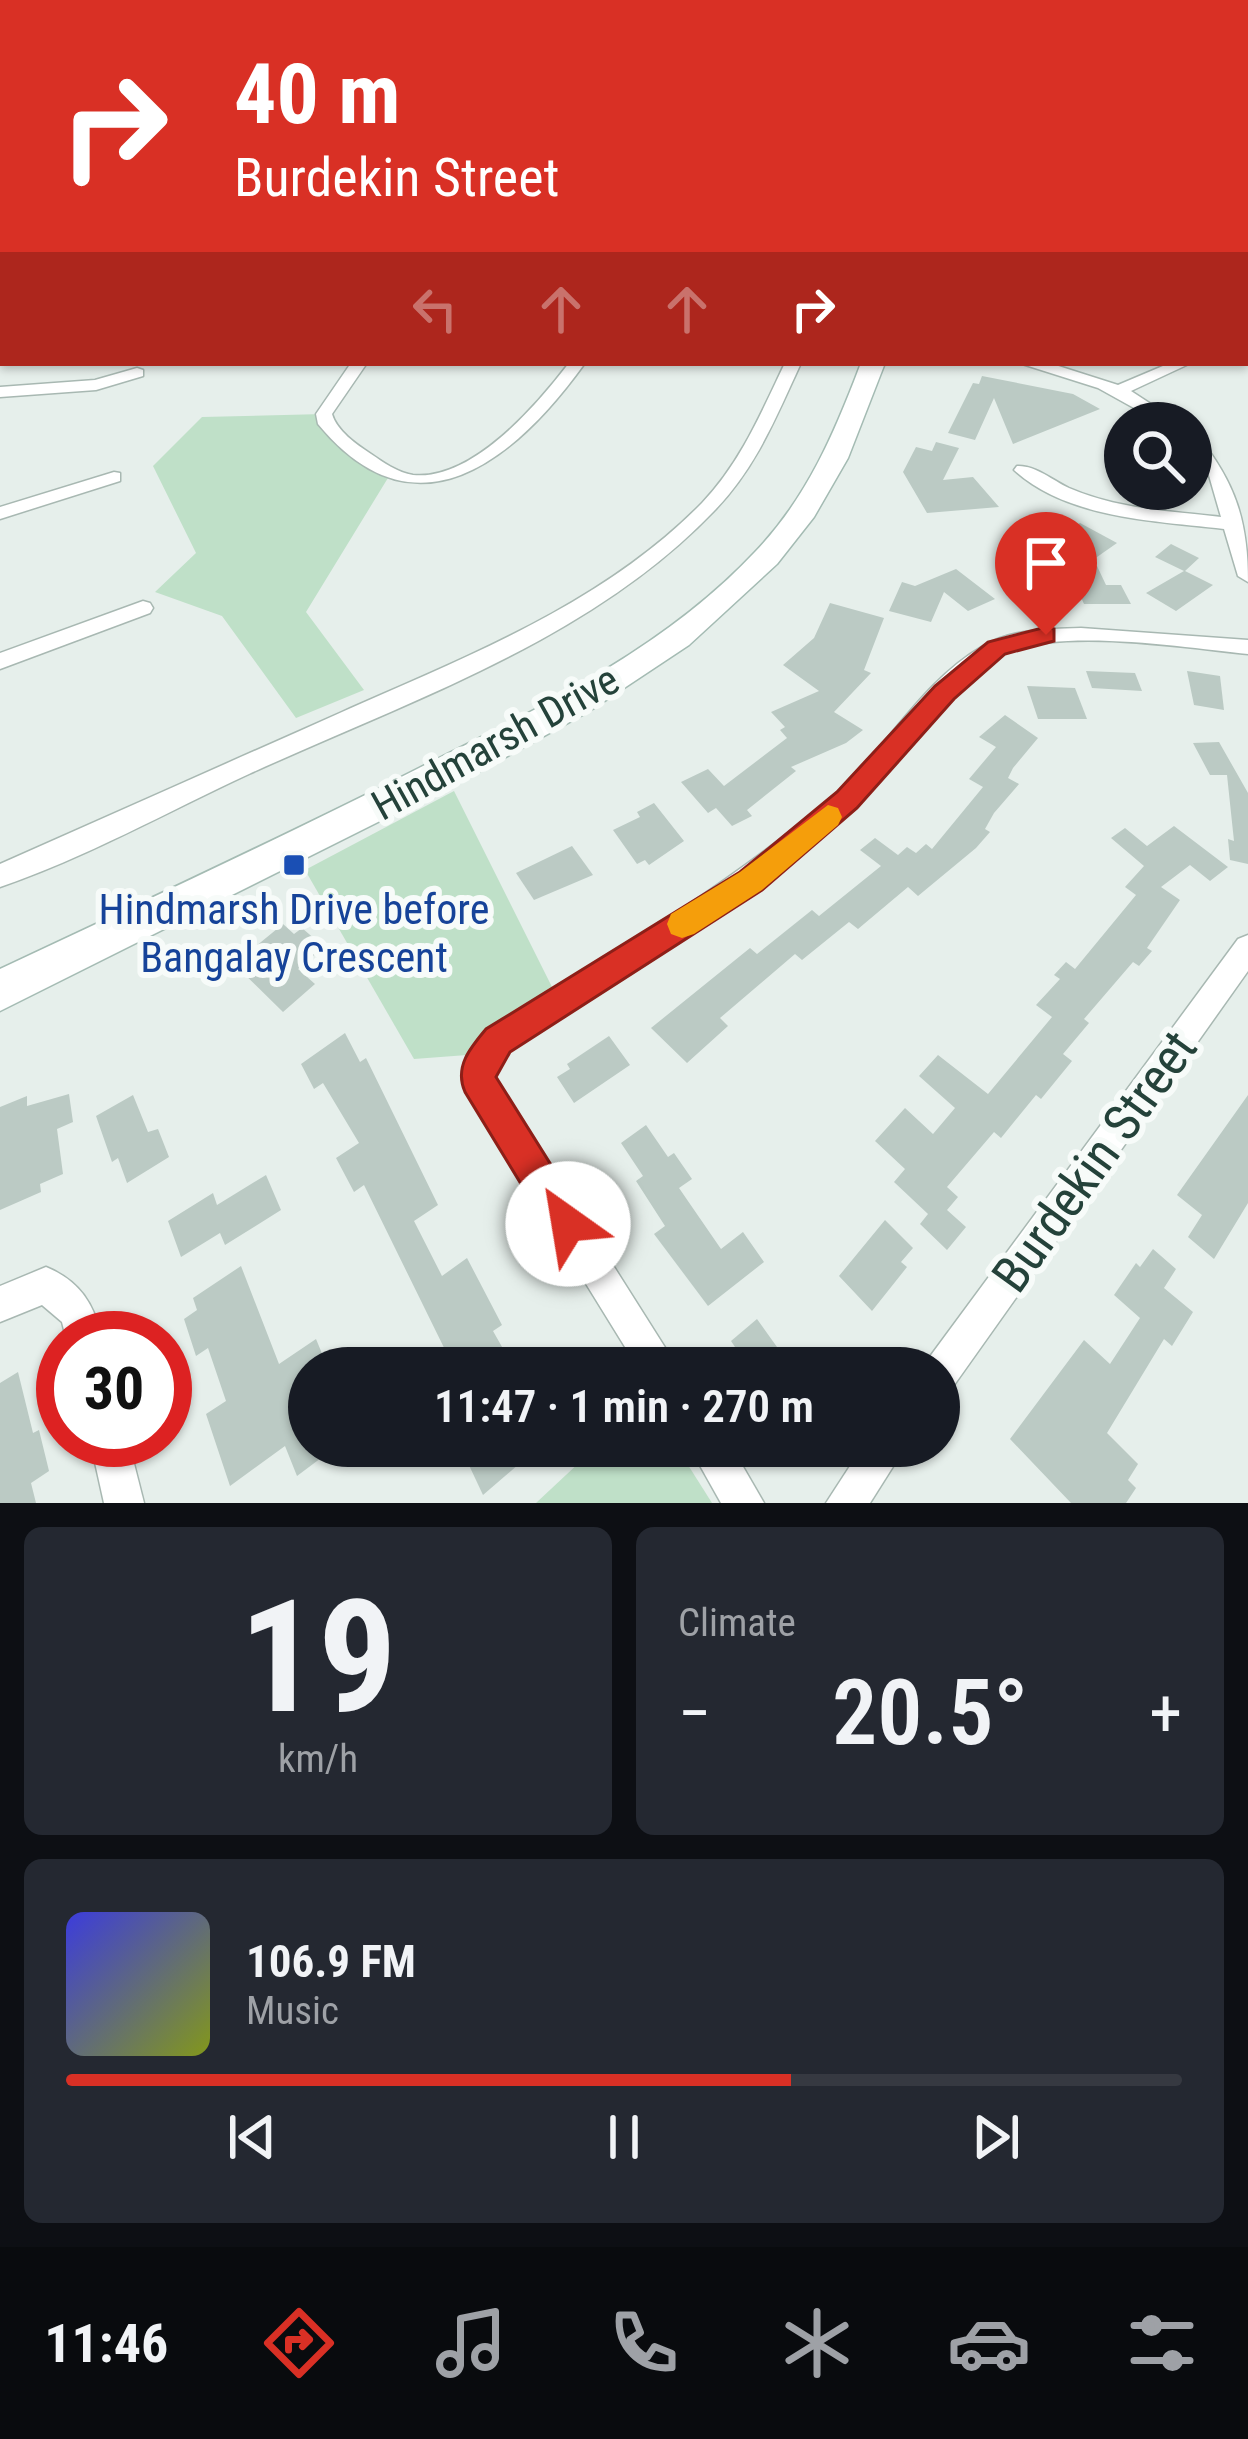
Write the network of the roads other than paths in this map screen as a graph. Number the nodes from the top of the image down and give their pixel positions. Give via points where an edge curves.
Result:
1 (357, 366) edge
2 (575, 366) edge
3 (792, 366) edge
4 (872, 366) edge
5 (1043, 366) edge
6 (1176, 366) edge
7 (137, 373) dead end
8 (1119, 390) junction
9 (0, 392) edge
10 (1138, 402) edge
11 (1212, 466) edge
12 (1023, 470) dead end
13 (114, 477) dead end
14 (0, 513) edge
15 (1235, 524) junction
16 (1248, 576) edge
17 (143, 608) dead end
18 (1248, 646) edge
19 (0, 661) edge
20 (0, 876) edge
21 (1248, 948) edge
22 (0, 991) edge
23 (0, 1304) edge
24 (77, 1311) edge
25 (646, 1347) edge
26 (959, 1347) edge
27 (115, 1467) edge
28 (721, 1467) edge
29 (872, 1467) edge
30 (124, 1503) edge
31 (744, 1503) edge
32 (846, 1503) edge

1 - 2 street via 324,414 326,424 413,480 445,478 475,463 546,404
3 - 20 street, Hindmarsh Drive via 740,469 691,525 590,602 517,643
4 - 22 main road, Hindmarsh Drive via 804,512 726,597 602,687 368,812
5 - 8 street
6 - 8 street
7 - 9 street via 96,385
8 - 10 street
11 - 15 street
12 - 15 street via 1109,508
13 - 14 street
15 - 16 street
17 - 19 street
18 - 25 street via 1046,635 996,648 944,692 847,800 751,881 498,1041 481,1061 478,1080
21 - 26 street, Burdekin Street
23 - 24 street via 46,1285
27 - 30 street
28 - 31 street
29 - 32 street

